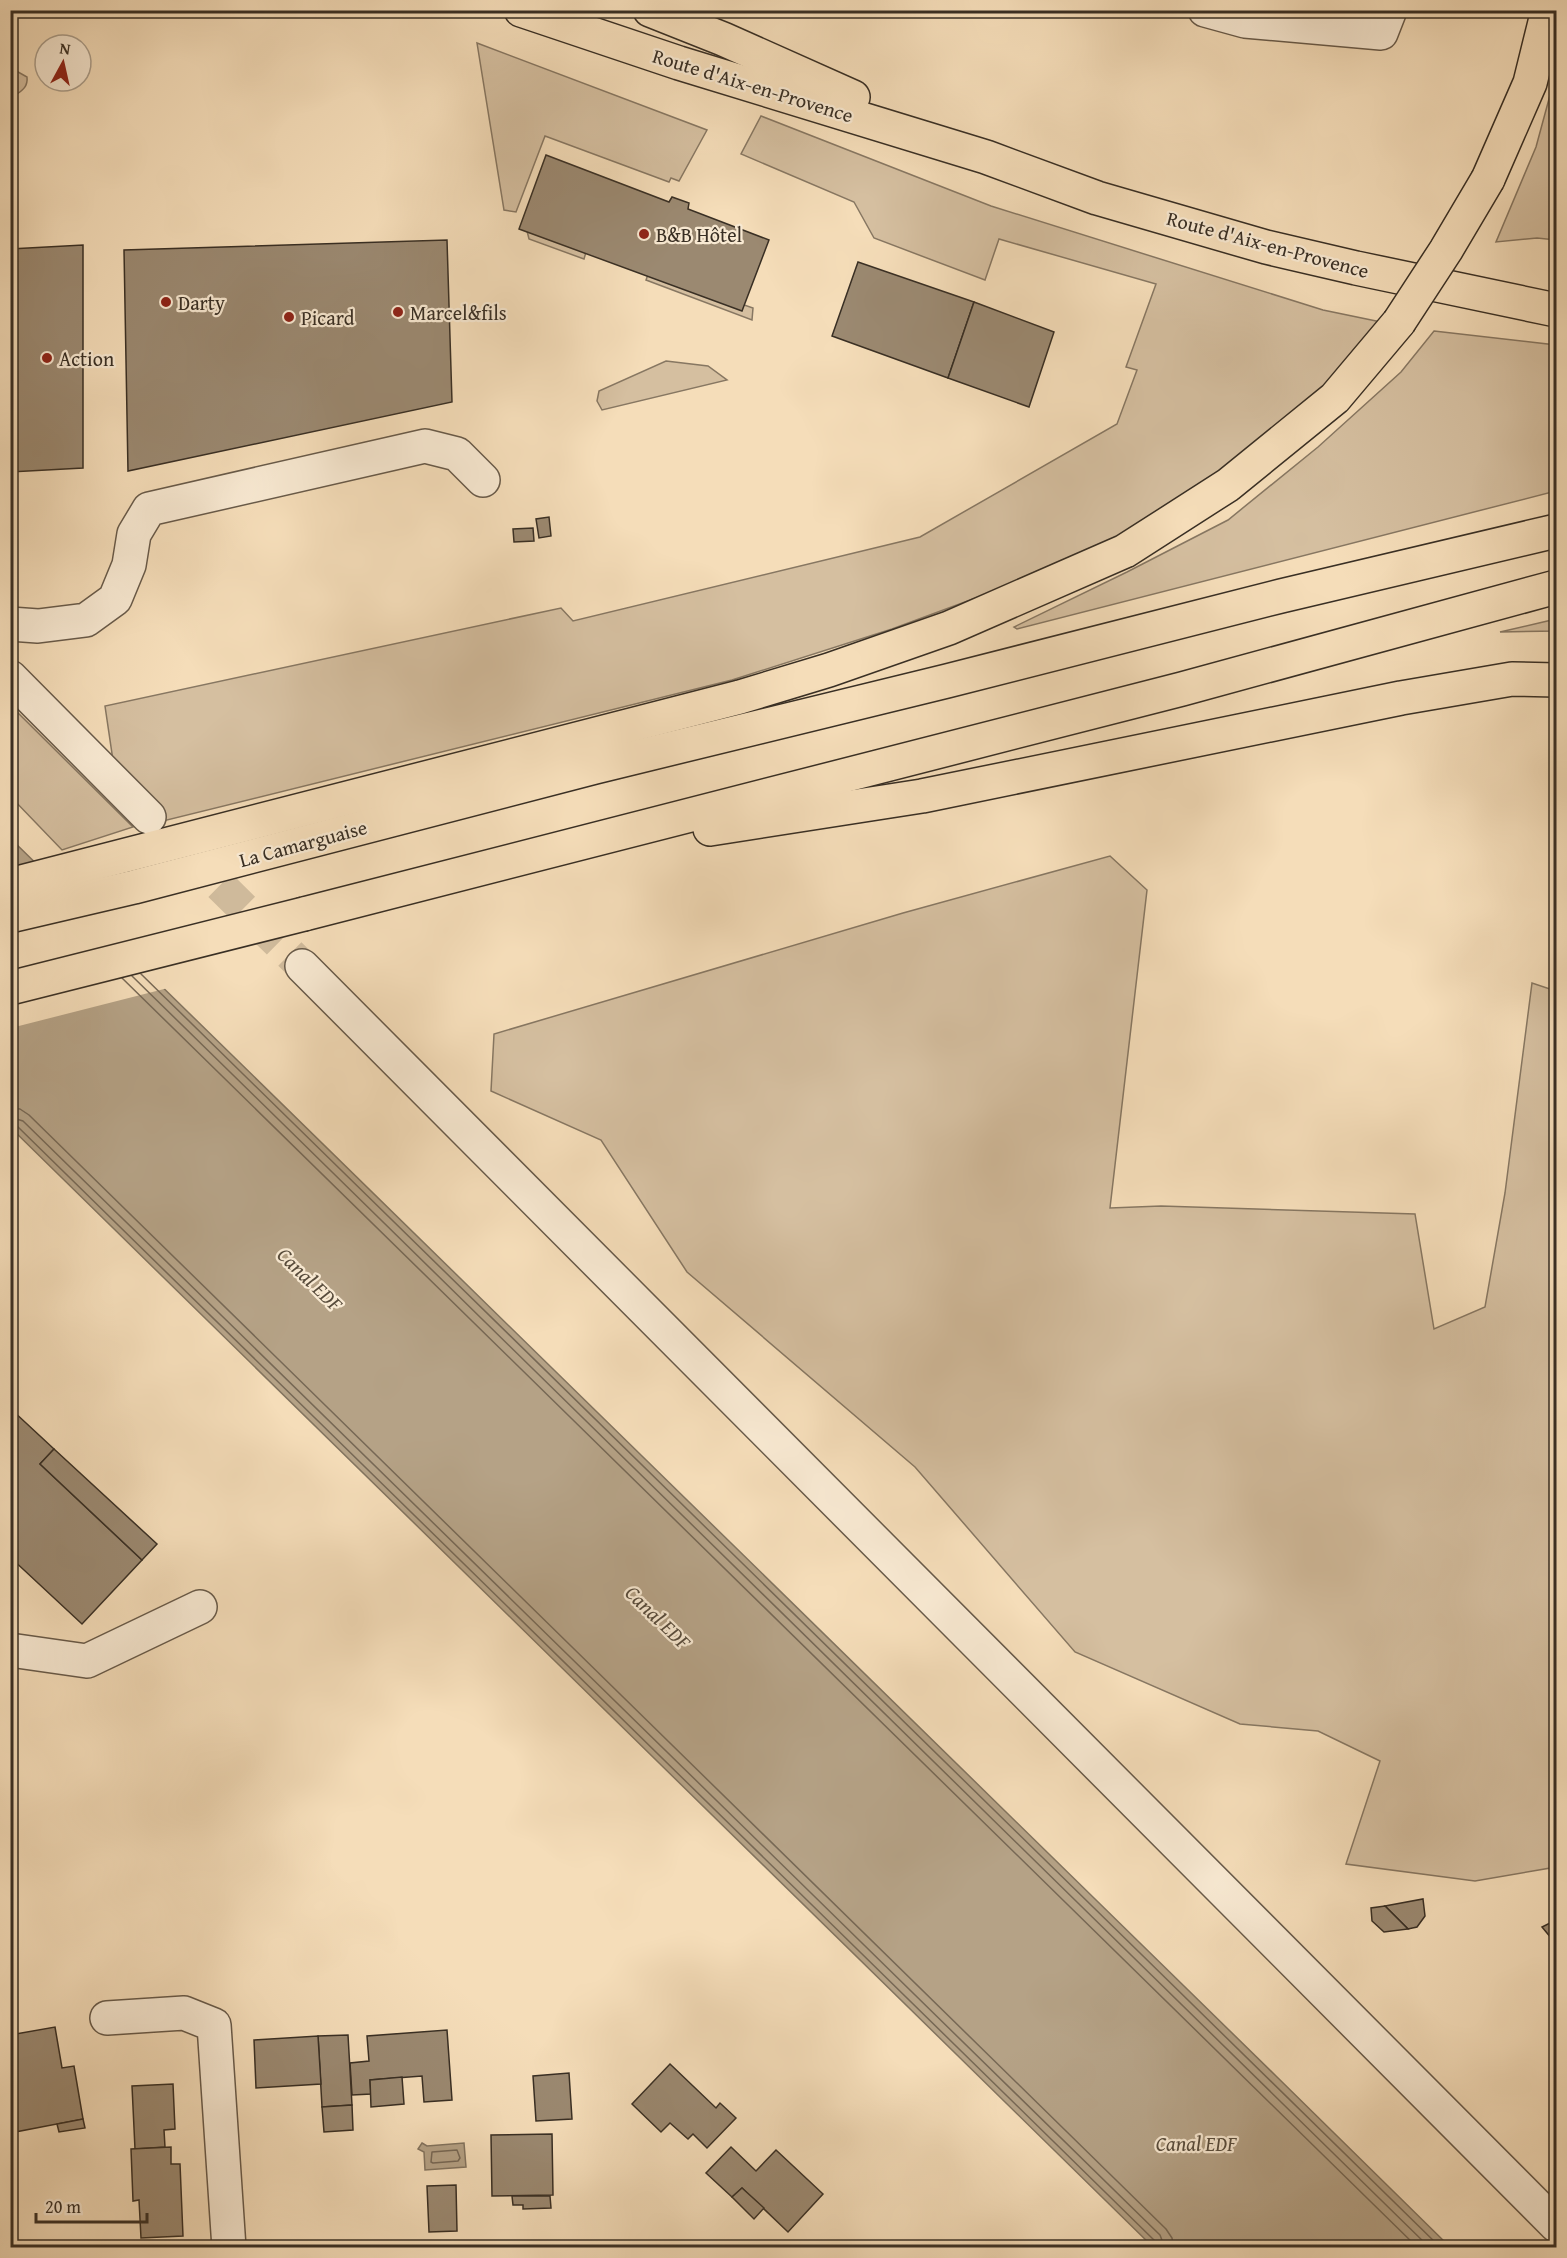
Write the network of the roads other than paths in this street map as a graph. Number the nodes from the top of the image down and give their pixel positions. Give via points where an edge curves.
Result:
1 (521, 10) edge
2 (650, 10) edge
3 (1205, 10) edge
4 (1548, 10) edge
5 (1385, 22) edge
6 (986, 157) junction
7 (1557, 310) edge
8 (483, 480) dead end
9 (1557, 531) edge
10 (1557, 587) edge
11 (10, 624) edge
12 (10, 677) edge
13 (1557, 680) edge
14 (617, 729) junction
15 (149, 817) dead end
16 (516, 859) junction
17 (10, 885) edge
18 (143, 885) junction
19 (10, 916) edge
20 (302, 966) tunnel mouth
21 (10, 988) edge
22 (200, 1607) dead end
23 (10, 1650) edge
24 (107, 2018) dead end
25 (1557, 2225) edge
26 (229, 2247) edge

1 - 6 main road, Route d'Aix-en-Provence
2 - 6 main road, Route d'Aix-en-Provence
3 - 5 street via 1245,21
4 - 14 main road, bridge via 1530,83 1488,179 1399,322 1335,398 1228,485 1125,552 949,628 740,697
6 - 7 main road, Route d'Aix-en-Provence via 1097,198 1266,247
8 - 11 street via 457,454 425,446 149,509 134,534 129,565 115,599 86,620 38,626
9 - 18 main road, La Camarguaise via 595,767
10 - 16 main road via 1182,689
12 - 15 street
13 - 16 main road via 1512,679 922,796
14 - 17 main road
14 - 18 main road
16 - 21 main road, bridge
18 - 19 main road, La Camarguaise
20 - 25 street
22 - 23 street via 87,1661
24 - 26 street via 184,2013 213,2025

